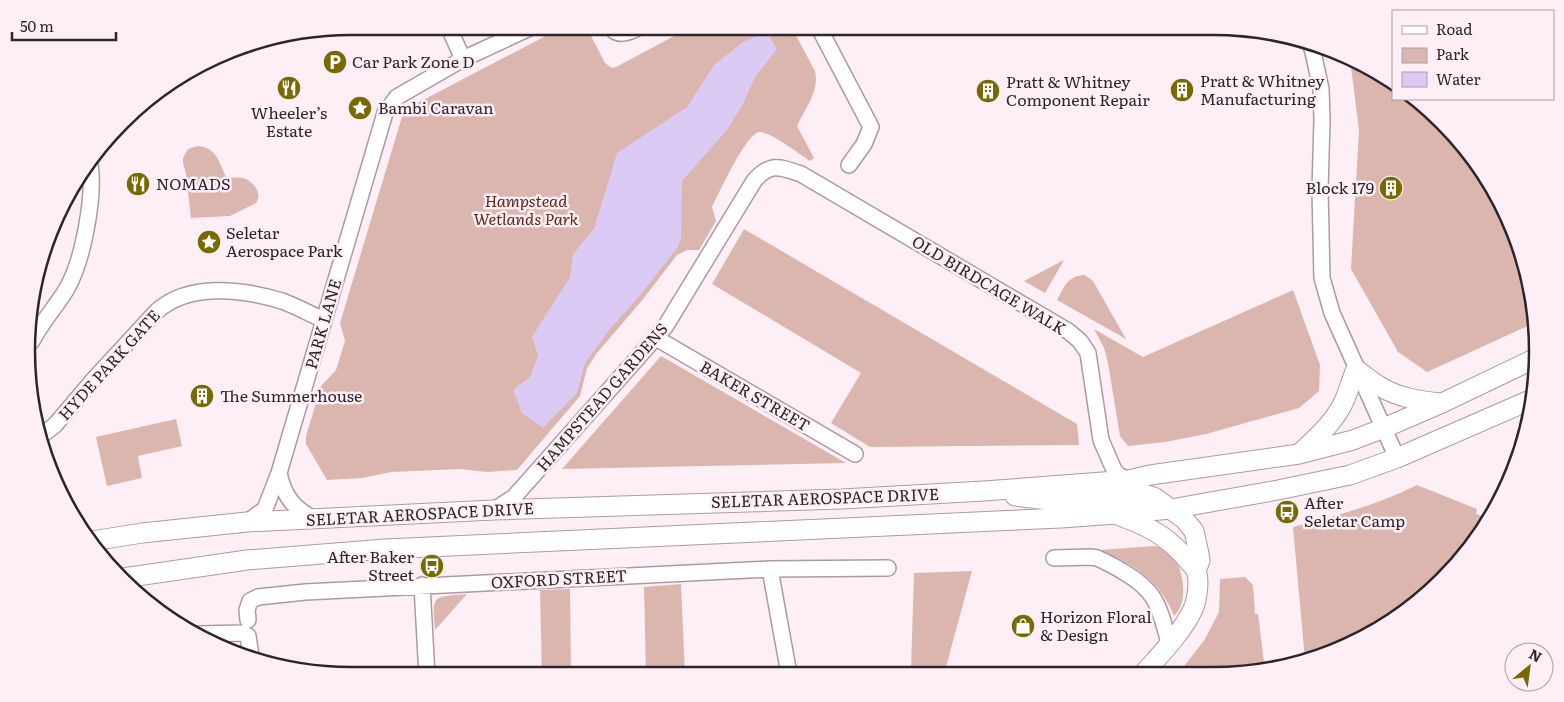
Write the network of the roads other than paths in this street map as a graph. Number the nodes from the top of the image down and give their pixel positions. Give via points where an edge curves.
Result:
1 (452, 35) edge
2 (515, 35) edge
3 (823, 35) edge
4 (1314, 52) edge
5 (463, 59) junction
6 (849, 165) dead end
7 (91, 171) edge
8 (843, 198) joint
9 (324, 320) junction
10 (36, 335) edge
11 (656, 338) junction
12 (1528, 362) edge
13 (1356, 369) junction
14 (1442, 403) junction
15 (1524, 404) edge
16 (1384, 428) junction
17 (46, 432) edge
18 (855, 454) dead end
19 (1299, 454) junction
20 (1397, 458) junction
21 (279, 473) junction
22 (1129, 480) junction
23 (984, 491) junction
24 (1171, 509) junction
25 (494, 510) junction
26 (1116, 514) junction
27 (314, 519) junction
28 (247, 522) junction
29 (98, 540) edge
30 (1054, 558) dead end
31 (888, 568) dead end
32 (770, 569) junction
33 (1196, 570) junction
34 (131, 577) edge
35 (422, 585) junction
36 (248, 620) dead end
37 (211, 634) edge
38 (1169, 644) junction
39 (249, 650) edge
40 (427, 667) edge
41 (788, 667) edge
42 (1149, 667) edge

1 - 5 street
2 - 5 street, PARK LANE
3 - 6 street via 871,127
4 - 13 street via 1322,90 1322,278 1332,313
5 - 9 street, PARK LANE via 397,97 385,113
7 - 10 street via 91,199 75,269 67,289
8 - 11 street, HAMPSTEAD GARDENS via 801,174 782,168 774,167 760,174
8 - 22 street, OLD BIRDCAGE WALK via 1080,341 1088,354 1101,440 1114,470
9 - 17 street, HYDE PARK GATE via 255,294 198,292 178,298 156,312
9 - 21 street, PARK LANE
11 - 18 street, BAKER STREET
11 - 25 street, HAMPSTEAD GARDENS via 514,497
12 - 14 street, SELETAR AEROSPACE DRIVE
13 - 14 street via 1382,388 1402,396
13 - 16 street
13 - 19 street via 1339,409 1323,432
14 - 16 street, SELETAR AEROSPACE DRIVE
15 - 20 street, SELETAR AEROSPACE DRIVE
16 - 19 street, SELETAR AEROSPACE DRIVE
16 - 20 street
19 - 22 street, SELETAR AEROSPACE DRIVE
20 - 24 street, SELETAR AEROSPACE DRIVE via 1350,475
21 - 27 street via 285,494
21 - 28 street, PARK LANE via 265,509
22 - 23 street, SELETAR AEROSPACE DRIVE
23 - 24 street via 1063,502 1144,494
23 - 25 street, SELETAR AEROSPACE DRIVE
24 - 26 street, SELETAR AEROSPACE DRIVE
24 - 33 street via 1194,531 1200,554
25 - 27 street, SELETAR AEROSPACE DRIVE
26 - 33 street via 1162,535
26 - 34 street, SELETAR AEROSPACE DRIVE via 385,549 247,560
27 - 28 street, SELETAR AEROSPACE DRIVE
28 - 29 street, SELETAR AEROSPACE DRIVE
30 - 38 street via 1097,558 1137,580 1157,604
31 - 32 street, OXFORD STREET
32 - 35 street, OXFORD STREET
32 - 41 street
33 - 38 street via 1197,598 1187,620
35 - 36 street, OXFORD STREET via 258,597 250,601
35 - 40 street
37 - 39 street via 243,633 248,636
38 - 42 street

